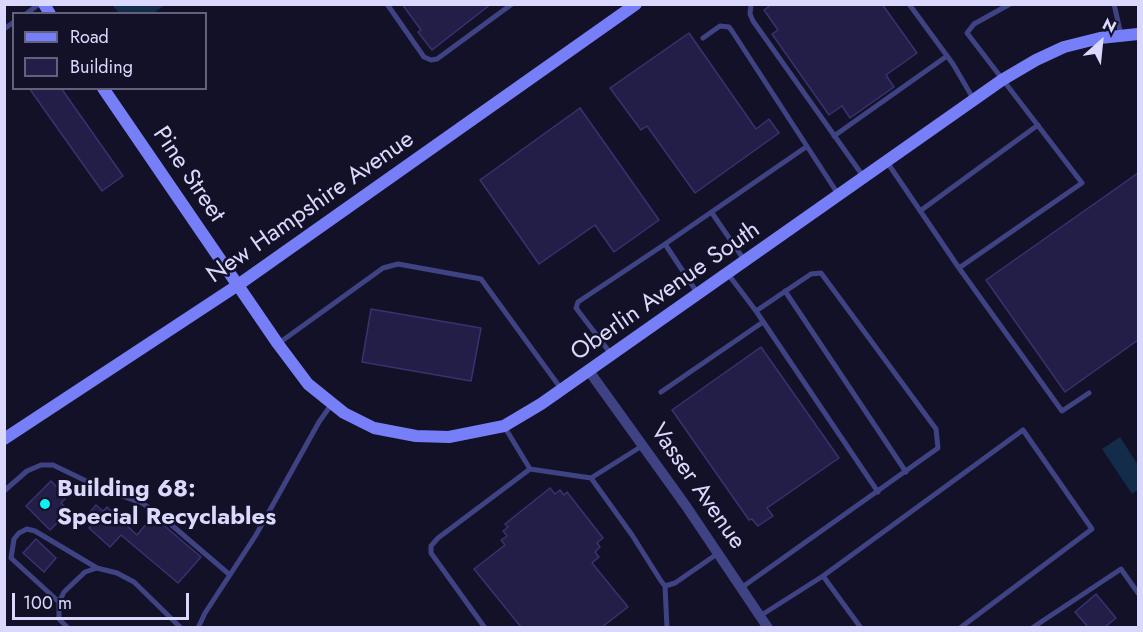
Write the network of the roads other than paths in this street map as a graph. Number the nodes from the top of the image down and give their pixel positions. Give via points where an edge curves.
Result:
1 (387, 4) edge
2 (499, 4) edge
3 (512, 4) edge
4 (636, 4) edge
5 (752, 4) edge
6 (909, 4) edge
7 (1010, 4) edge
8 (1114, 4) edge
9 (503, 10) junction
10 (1138, 34) edge
11 (1121, 35) junction
12 (703, 38) dead end
13 (947, 56) junction
14 (1002, 80) junction
15 (104, 90) edge
16 (974, 100) junction
17 (1038, 125) junction
18 (834, 136) junction
19 (806, 147) junction
20 (886, 161) junction
21 (864, 177) junction
22 (839, 195) junction
23 (920, 212) junction
24 (711, 213) junction
25 (665, 244) junction
26 (746, 262) junction
27 (959, 268) junction
28 (728, 274) junction
29 (238, 285) junction
30 (785, 291) junction
31 (698, 294) junction
32 (756, 311) junction
33 (763, 322) junction
34 (278, 344) junction
35 (612, 356) junction
36 (589, 371) junction
37 (562, 390) junction
38 (660, 392) dead end
39 (1089, 393) dead end
40 (332, 405) junction
41 (504, 426) junction
42 (4, 439) edge
43 (643, 446) junction
44 (530, 469) junction
45 (906, 472) junction
46 (591, 478) junction
47 (4, 491) edge
48 (878, 492) junction
49 (717, 554) junction
50 (8, 559) edge
51 (97, 568) junction
52 (230, 575) junction
53 (823, 576) junction
54 (665, 586) junction
55 (741, 588) junction
56 (1138, 592) edge
57 (59, 602) junction
58 (760, 616) junction
59 (68, 627) edge
60 (181, 627) edge
61 (198, 627) edge
62 (485, 627) edge
63 (667, 627) edge
64 (768, 627) edge
65 (861, 627) edge
66 (960, 627) edge
67 (1032, 627) edge

1 - 9 lane via 424,57 431,60
2 - 9 lane
3 - 9 lane
4 - 29 street, New Hampshire Avenue
5 - 18 lane via 753,21
6 - 13 lane
7 - 14 lane via 974,24 967,33
8 - 11 lane
10 - 11 street, Oberlin Avenue South
11 - 14 street, Oberlin Avenue South via 1064,48
12 - 19 lane via 720,26 729,27
13 - 16 lane
13 - 18 lane
14 - 16 street, Oberlin Avenue South
14 - 17 lane
15 - 29 street, Pine Street
16 - 20 street, Oberlin Avenue South
17 - 23 lane
17 - 27 lane via 1082,183
18 - 21 lane
19 - 22 lane
19 - 24 lane
20 - 21 street, Oberlin Avenue South
20 - 23 lane
21 - 22 street, Oberlin Avenue South
22 - 26 street, Oberlin Avenue South
23 - 27 lane
24 - 25 lane
24 - 26 lane
25 - 31 lane
25 - 35 lane via 579,302 576,308
26 - 28 street, Oberlin Avenue South
27 - 39 lane via 1062,411
28 - 31 street, Oberlin Avenue South
28 - 32 lane
29 - 34 street, Oberlin Avenue South
29 - 42 street, New Hampshire Avenue
30 - 32 lane
30 - 45 lane
30 - 45 lane via 811,274 821,273 936,429 938,448
31 - 35 street, Oberlin Avenue South
32 - 33 lane
33 - 38 lane
33 - 48 lane
34 - 37 lane via 383,268 398,264 481,279
34 - 40 street, Oberlin Avenue South via 308,384
35 - 36 street, Oberlin Avenue South
36 - 37 street, Oberlin Avenue South
36 - 43 street, Vasser Avenue
37 - 41 street, Oberlin Avenue South
40 - 41 street, Oberlin Avenue South via 374,428 416,436 449,437
40 - 52 lane
41 - 44 lane
43 - 46 lane
43 - 49 street, Vasser Avenue
44 - 46 lane
44 - 62 lane via 430,546 431,553
45 - 48 lane
46 - 54 lane
47 - 52 lane via 27,471 53,465 142,503
48 - 55 lane
49 - 54 lane
49 - 55 street, Vasser Avenue
50 - 51 lane via 14,539 27,529
50 - 57 lane
51 - 57 lane via 85,572
51 - 60 lane via 134,582
52 - 61 lane
53 - 58 lane
53 - 65 lane
53 - 66 lane via 1023,430 1092,528
54 - 63 lane
55 - 58 street, Vasser Avenue
56 - 67 lane via 1121,569
57 - 59 lane via 59,619
58 - 64 street, Vasser Avenue

